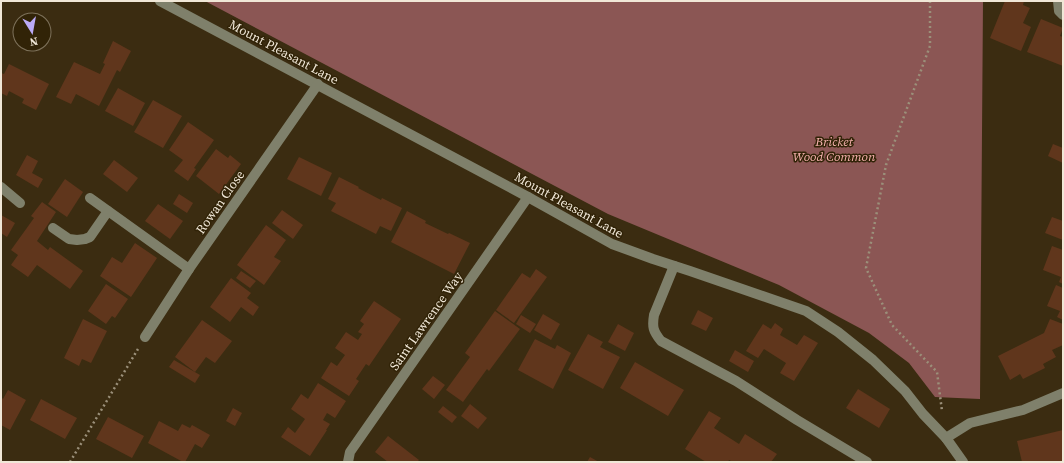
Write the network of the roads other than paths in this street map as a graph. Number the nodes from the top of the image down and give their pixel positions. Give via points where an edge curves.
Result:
1 (160, 1) edge
2 (1058, 1) edge
3 (1063, 15) edge
4 (318, 84) junction
5 (1, 187) edge
6 (528, 197) junction
7 (90, 198) dead end
8 (20, 203) dead end
9 (108, 211) junction
10 (52, 228) dead end
11 (674, 266) junction
12 (189, 269) junction
13 (145, 337) road end
14 (1063, 393) edge
15 (946, 438) junction
16 (958, 460) edge
17 (348, 462) edge
18 (866, 462) edge

1 - 4 street, Mount Pleasant Lane
2 - 3 street via 1059,11
4 - 6 street, Mount Pleasant Lane
4 - 12 street, Rowan Close
5 - 8 street
6 - 11 street, Mount Pleasant Lane via 612,244
6 - 17 street, Saint Lawrence Way via 350,452
7 - 9 street
9 - 10 street via 90,237 84,239 69,239
9 - 12 street
11 - 15 street, Mount Pleasant Lane via 806,311 873,360 905,391
11 - 18 street via 654,315 654,333 661,341 736,381
12 - 13 street, Rowan Close
14 - 15 street via 1023,410 970,423
15 - 16 street, Mount Pleasant Lane

